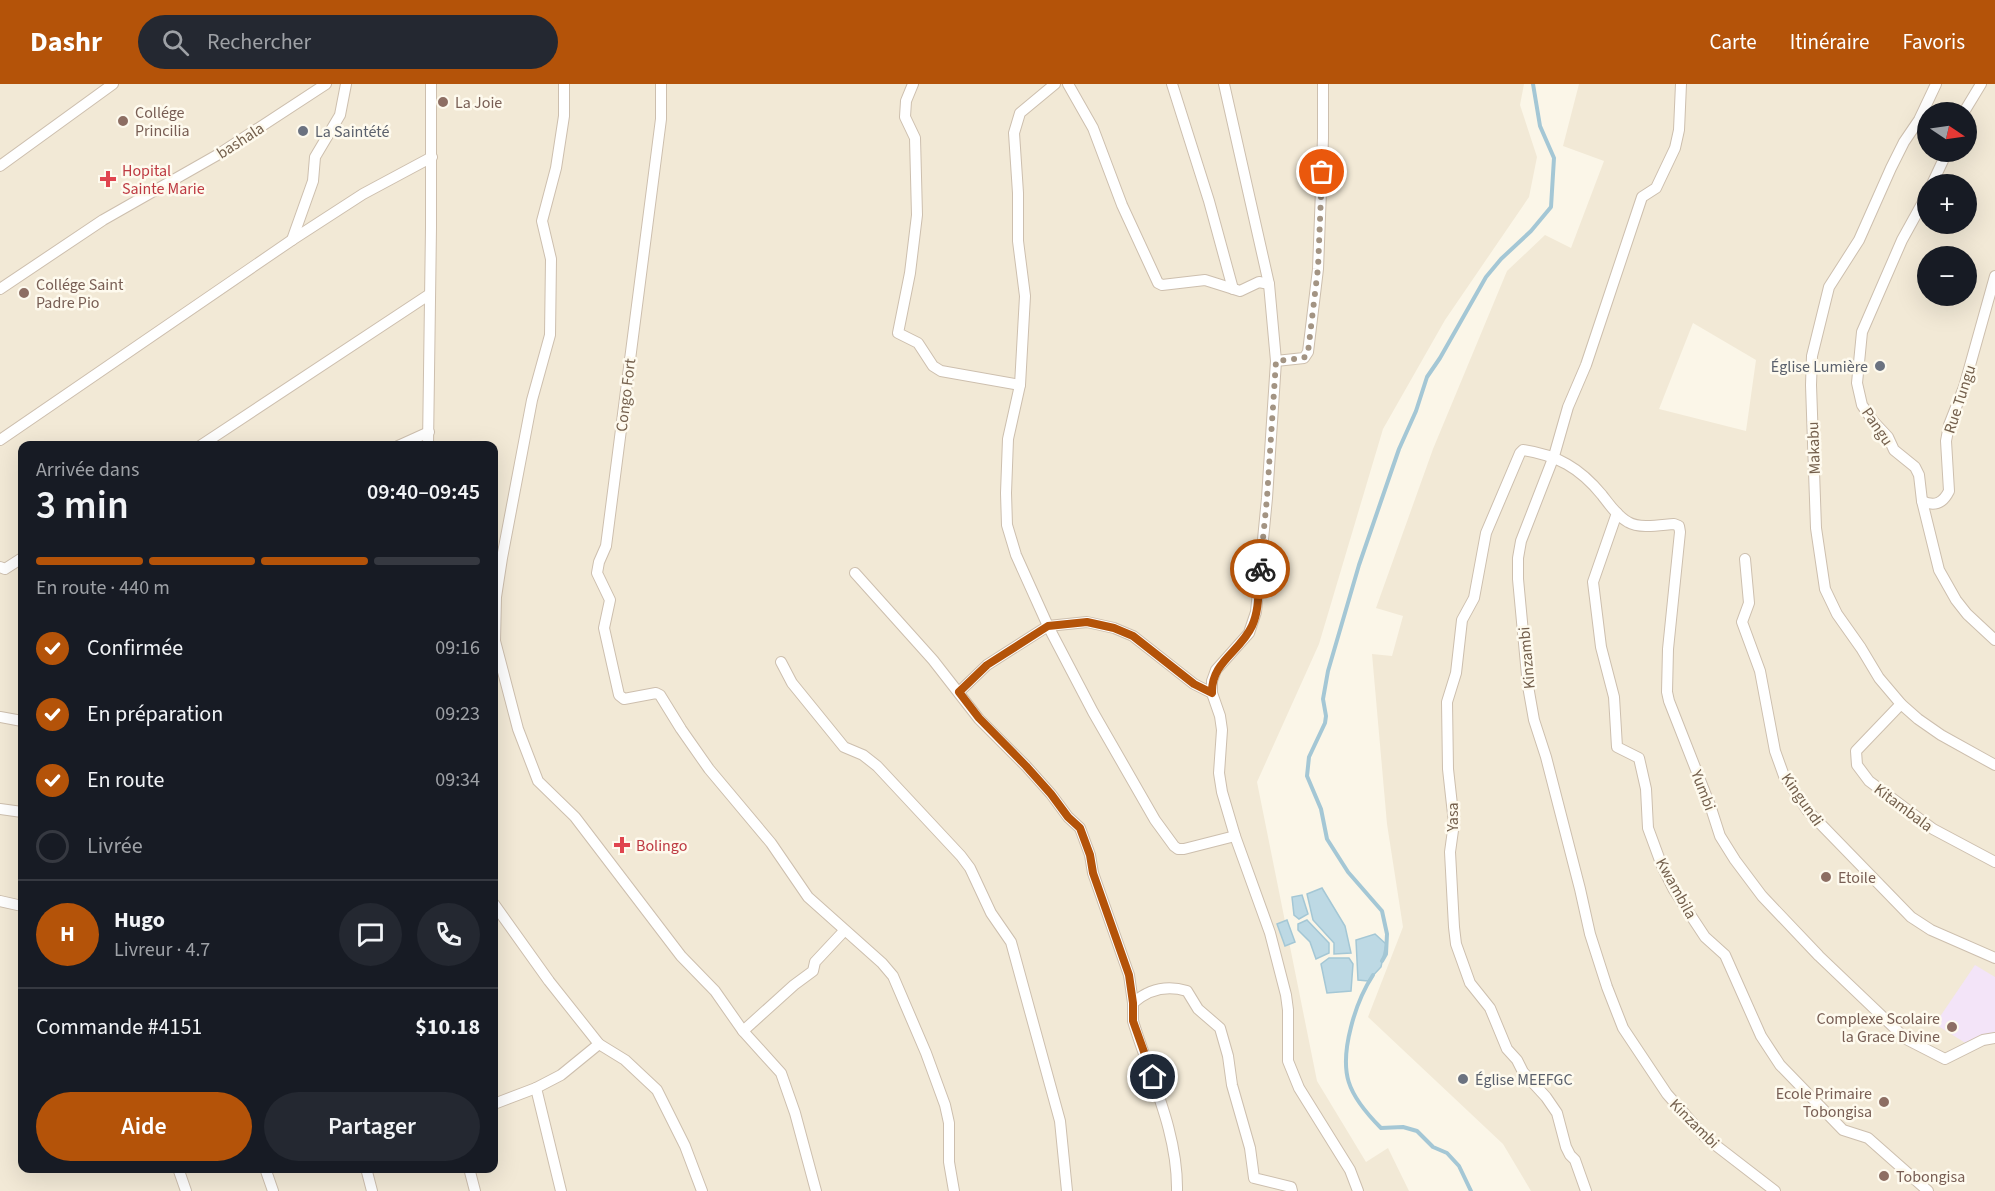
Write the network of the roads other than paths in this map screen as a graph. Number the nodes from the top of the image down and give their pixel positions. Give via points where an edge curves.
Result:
1 (113, 84) edge
2 (326, 84) edge
3 (346, 84) edge
4 (431, 84) edge
5 (564, 84) edge
6 (661, 84) edge
7 (913, 84) edge
8 (1055, 84) edge
9 (1068, 84) edge
10 (1172, 84) edge
11 (1224, 84) edge
12 (1323, 84) edge
13 (1681, 84) edge
14 (1936, 84) edge
15 (1981, 84) edge
16 (1970, 102) edge
17 (432, 157) junction
18 (0, 166) edge
19 (1917, 213) edge
20 (292, 240) junction
21 (1995, 276) edge
22 (1269, 284) junction
23 (0, 289) edge
24 (1233, 289) junction
25 (430, 294) junction
26 (1276, 361) junction
27 (1020, 385) junction
28 (429, 432) junction
29 (0, 440) edge
30 (208, 441) edge
31 (409, 441) edge
32 (428, 441) edge
33 (1554, 456) junction
34 (1922, 501) junction
35 (1617, 513) junction
36 (1745, 559) dead end
37 (18, 561) edge
38 (0, 567) edge
39 (855, 573) dead end
40 (498, 584) edge
41 (1048, 626) junction
42 (1995, 640) edge
43 (498, 652) edge
44 (781, 662) dead end
45 (959, 692) junction
46 (1212, 693) junction
47 (1901, 704) junction
48 (0, 717) edge
49 (18, 720) edge
50 (1995, 765) edge
51 (0, 809) edge
52 (18, 811) edge
53 (1236, 836) junction
54 (1995, 862) edge
55 (0, 901) edge
56 (18, 905) edge
57 (498, 910) edge
58 (844, 931) junction
59 (1995, 958) edge
60 (1133, 1003) junction
61 (743, 1030) junction
62 (1995, 1038) edge
63 (598, 1044) junction
64 (536, 1088) junction
65 (498, 1102) edge
66 (180, 1173) edge
67 (267, 1173) edge
68 (367, 1173) edge
69 (470, 1173) edge
70 (186, 1191) edge
71 (273, 1191) edge
72 (372, 1191) edge
73 (475, 1191) edge
74 (561, 1191) edge
75 (702, 1191) edge
76 (816, 1191) edge
77 (954, 1191) edge
78 (1067, 1191) edge
79 (1177, 1191) edge
80 (1292, 1191) edge
81 (1358, 1191) edge
82 (1586, 1191) edge
83 (1774, 1191) edge
84 (1928, 1191) edge

1 - 18 street
2 - 23 street, bashala via 219,154 103,220
3 - 20 street via 340,115 315,157 313,181
4 - 17 street
5 - 40 street via 564,116 556,168 542,220 551,259 550,335 532,400
6 - 58 street, Congo Fort via 662,119 606,546 597,567 610,600 604,628 619,695 624,699 660,695 704,761 771,843 808,897
7 - 27 street via 905,117 915,138 917,214 898,333 918,343 933,366 941,371
8 - 27 street via 1020,113 1014,133 1018,241 1025,296
9 - 24 street via 1094,128 1122,205 1158,283 1205,280
10 - 24 street
11 - 22 street
12 - 26 street via 1318,268 1308,352 1304,358
13 - 33 street, Kinzambi via 1675,148 1658,185 1642,197
14 - 47 street, Makabu via 1891,168 1859,240 1829,287 1812,356 1816,528 1825,589 1837,615
15 - 16 street
17 - 20 street via 363,194
17 - 25 street
19 - 34 street, Pangu via 1862,332 1857,383 1862,405 1872,421 1894,450 1915,467
20 - 29 street
21 - 34 street, Rue Tungu via 1949,425 1949,491 1936,504
22 - 24 street via 1259,282 1240,291
22 - 26 street
25 - 28 street
25 - 30 street
26 - 46 street via 1256,612 1249,633 1216,670
27 - 41 street via 1008,438 1007,525
28 - 31 street
28 - 32 street
33 - 35 street, Yumbi via 1590,480
33 - 82 street, Yasa via 1526,450 1520,453 1486,533 1474,598 1462,620 1456,673 1446,710 1454,823 1450,882 1456,944 1470,983 1490,1008 1507,1049 1557,1113 1566,1147
33 - 83 street, Kinzambi via 1521,541 1518,579 1534,720 1590,934 1623,1028 1667,1094 1705,1137
34 - 42 street, Pangu via 1939,570 1967,614
35 - 62 street, Yumbi via 1637,525 1678,526 1667,692 1720,836 1735,860 1775,912 1906,1039 1945,1059
35 - 84 street, Kwambila via 1593,582 1601,647 1614,697 1617,747 1639,758 1646,789 1647,828 1662,866 1705,937 1725,955 1761,1036 1780,1065 1844,1130 1868,1138
36 - 59 street, Kingundi via 1749,603 1742,622 1758,663 1775,751 1784,776 1807,810 1911,917 1930,930
37 - 38 street via 5,569
39 - 45 street
41 - 45 street via 987,665
41 - 46 street via 1087,622 1114,628 1133,636 1194,684
41 - 53 street via 1104,733 1174,846 1184,849
43 - 61 street via 518,729 538,781 575,817
44 - 78 street via 792,683 844,747 877,766 962,856 991,913 1011,942 1060,1121
45 - 60 street via 1080,828 1129,975
46 - 53 street via 1222,730 1222,792
47 - 50 street, Makabu via 1941,735
47 - 54 street, Kitambala via 1856,751 1857,765 1869,781 1933,829
48 - 49 street
51 - 52 street
53 - 81 street via 1270,933 1286,995 1288,1061 1299,1088 1346,1163
55 - 56 street
57 - 63 street
58 - 61 street via 815,962 813,971
58 - 77 street via 892,976 926,1053 949,1123
60 - 79 street via 1133,1021 1169,1131
60 - 80 street via 1155,990 1181,989 1220,1028 1254,1178 1291,1187
61 - 76 street via 781,1072
63 - 64 street via 561,1076
63 - 75 street via 625,1060 657,1090
64 - 65 street
64 - 74 street
66 - 70 street
67 - 71 street
68 - 72 street
69 - 73 street

